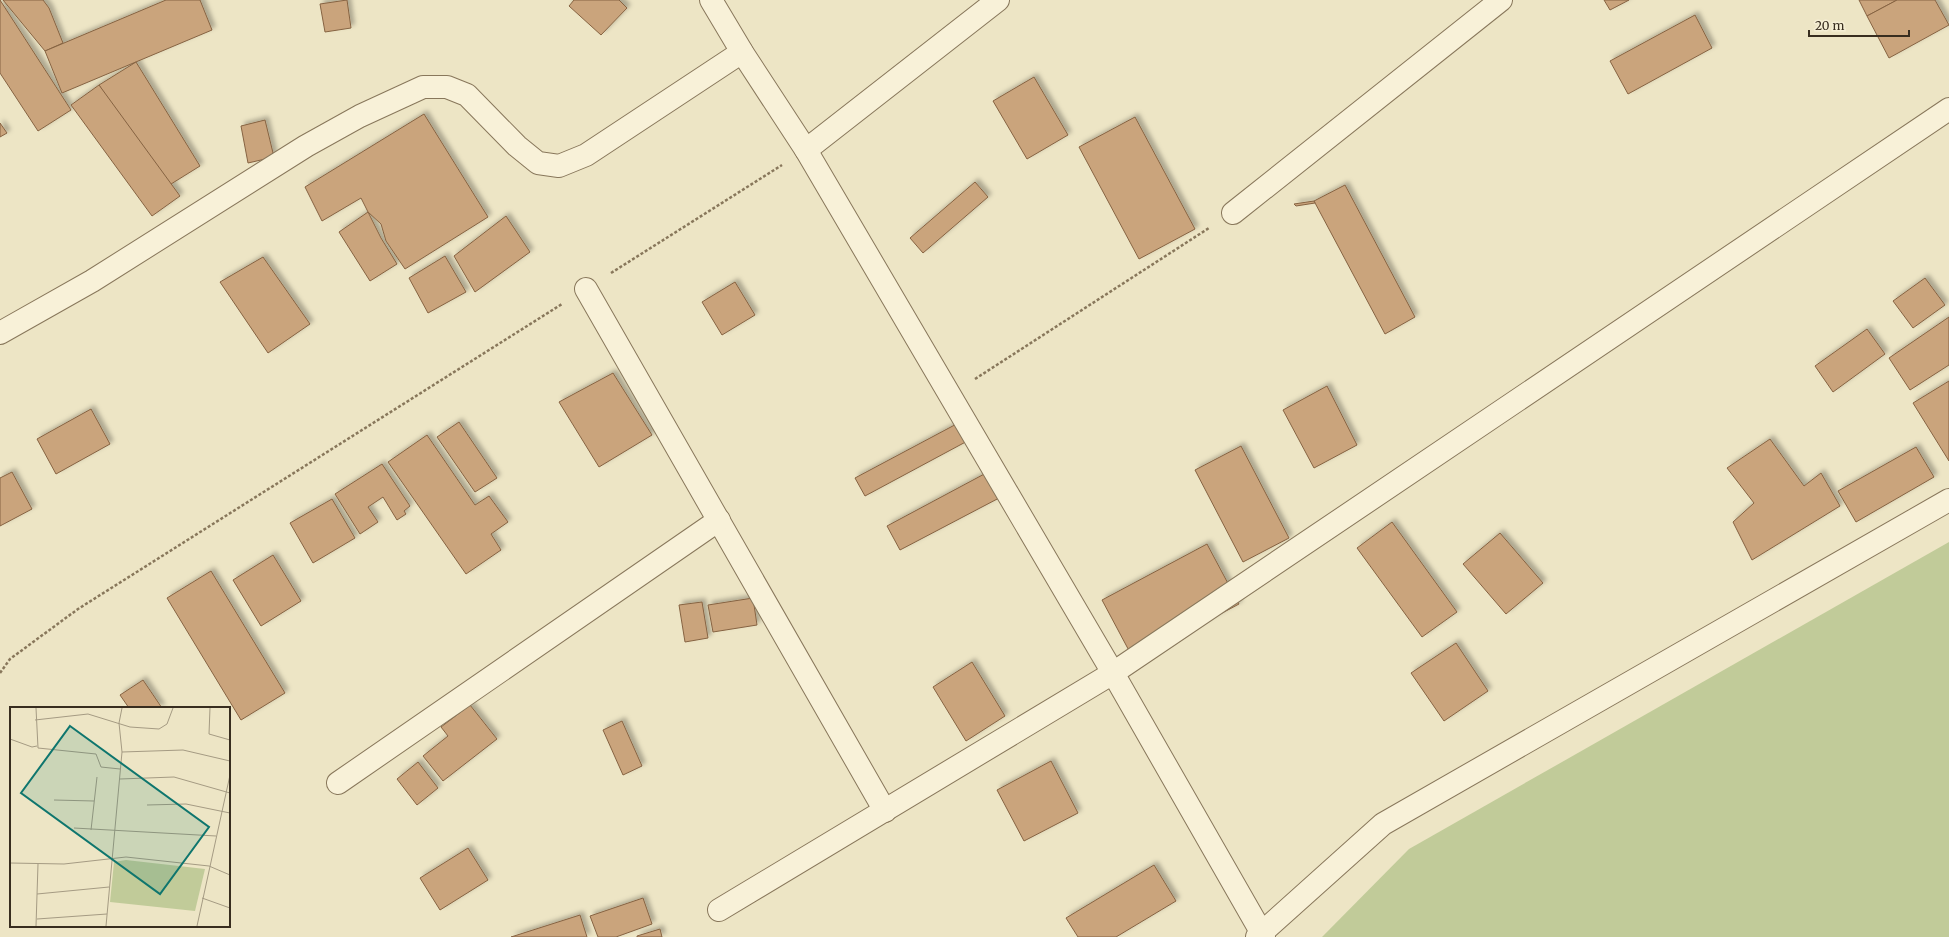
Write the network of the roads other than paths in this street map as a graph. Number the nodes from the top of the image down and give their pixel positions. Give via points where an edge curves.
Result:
1 (711, 0) edge
2 (998, 0) edge
3 (1501, 0) edge
4 (742, 52) junction
5 (1949, 109) edge
6 (806, 150) junction
7 (1233, 213) road end
8 (586, 289) road end
9 (0, 333) edge
10 (1949, 500) edge
11 (718, 520) junction
12 (1113, 673) junction
13 (338, 783) dead end
14 (885, 810) junction
15 (719, 910) dead end
16 (1261, 936) edge

1 - 4 street
2 - 6 street
3 - 7 street
4 - 6 street
4 - 9 street via 586,156 559,166 538,163 517,146 467,95 447,87 423,87 360,116 306,146 92,281
5 - 12 street
6 - 12 street
8 - 11 street
10 - 16 street via 1383,824
11 - 13 street
11 - 14 street
12 - 14 street
12 - 16 street
14 - 15 street

